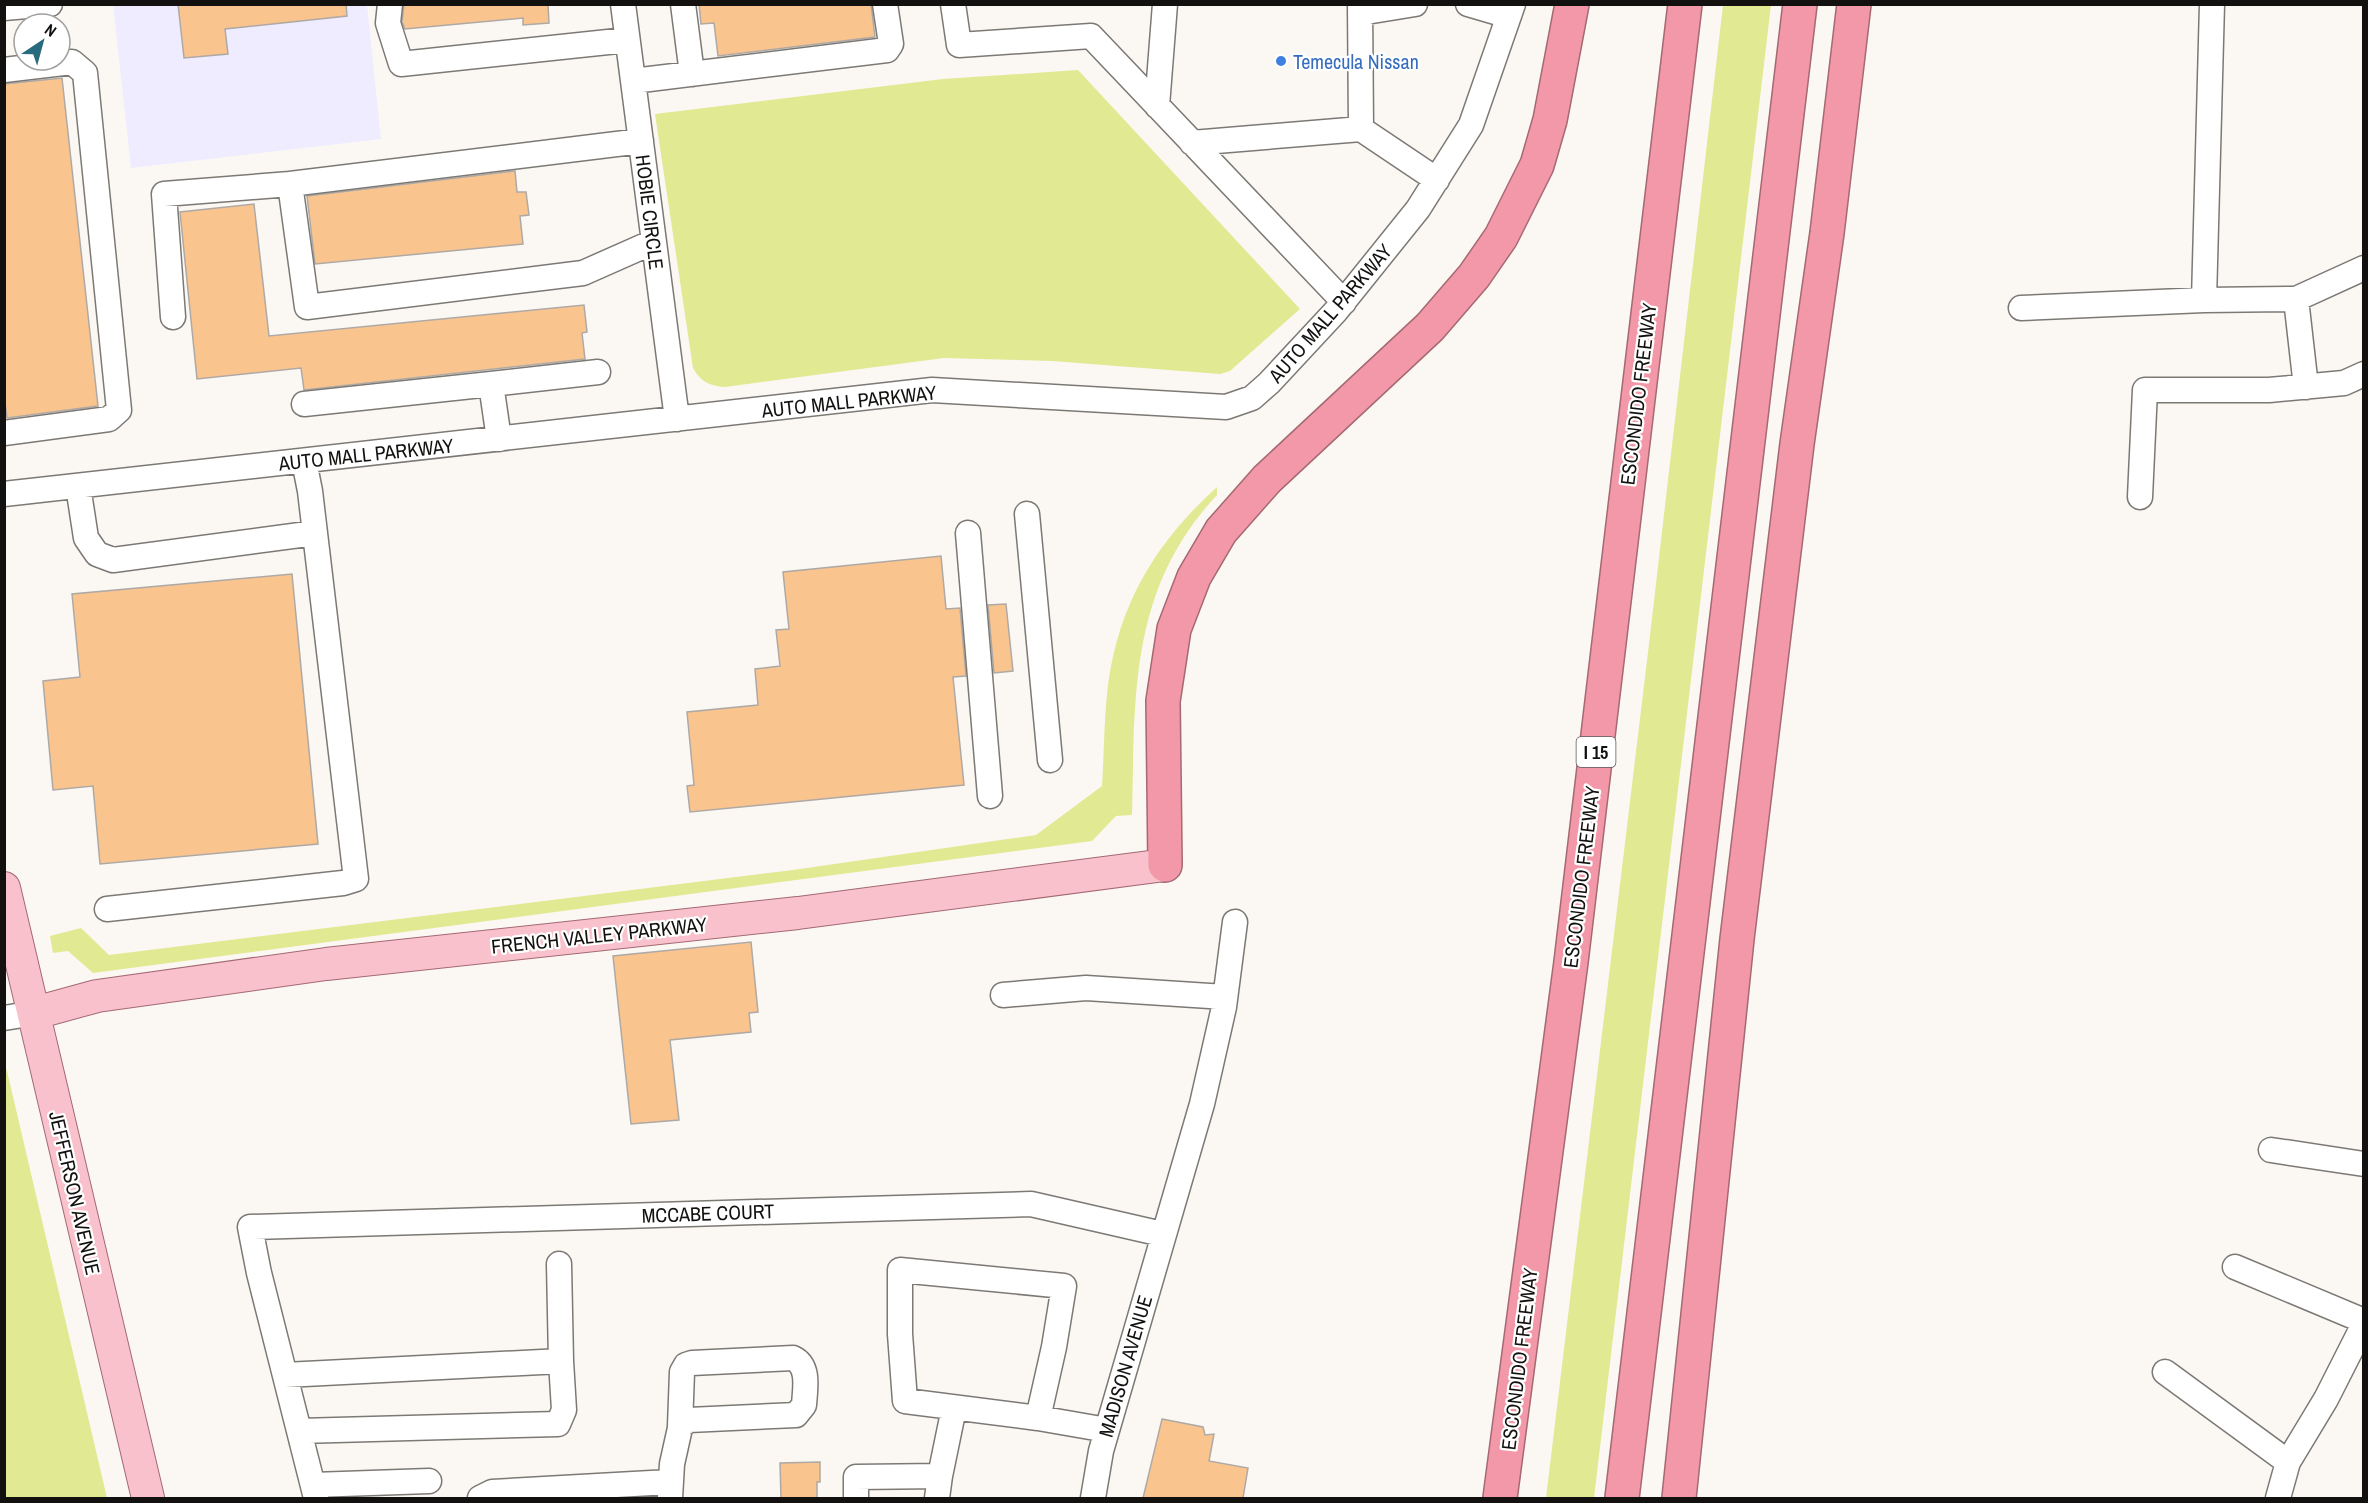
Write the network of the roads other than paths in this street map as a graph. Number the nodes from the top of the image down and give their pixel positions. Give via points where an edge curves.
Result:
1 (50, 4) edge
2 (390, 4) edge
3 (622, 4) edge
4 (683, 4) edge
5 (885, 4) edge
6 (953, 4) edge
7 (1165, 4) edge
8 (1415, 4) edge
9 (1468, 4) edge
10 (1572, 4) edge
11 (1684, 4) edge
12 (1800, 4) edge
13 (1854, 4) edge
14 (2212, 4) edge
15 (11, 7) edge
16 (1360, 9) edge
17 (1511, 10) edge
18 (627, 40) junction
19 (4, 70) edge
20 (692, 74) junction
21 (633, 81) junction
22 (1157, 106) junction
23 (1361, 129) junction
24 (640, 141) junction
25 (1192, 143) junction
26 (1437, 180) junction
27 (290, 184) junction
28 (653, 242) junction
29 (2364, 268) edge
30 (2296, 299) junction
31 (2204, 300) junction
32 (1344, 302) junction
33 (2022, 308) dead end
34 (173, 317) dead end
35 (598, 372) dead end
36 (2364, 374) edge
37 (491, 384) junction
38 (2307, 387) junction
39 (304, 404) dead end
40 (677, 419) junction
41 (4, 433) edge
42 (499, 439) junction
43 (304, 461) junction
44 (78, 486) junction
45 (4, 494) edge
46 (2140, 497) dead end
47 (1027, 514) dead end
48 (315, 533) junction
49 (968, 534) dead end
50 (1050, 760) dead end
51 (990, 796) dead end
52 (1165, 865) joint
53 (4, 888) edge
54 (107, 909) dead end
55 (1235, 922) dead end
56 (1003, 995) dead end
57 (1225, 997) junction
58 (35, 1013) junction
59 (4, 1018) edge
60 (2271, 1150) dead end
61 (2364, 1164) edge
62 (1162, 1234) junction
63 (559, 1263) dead end
64 (2235, 1267) dead end
65 (2362, 1329) edge
66 (561, 1361) junction
67 (2165, 1372) dead end
68 (285, 1375) junction
69 (954, 1408) junction
70 (1038, 1418) junction
71 (680, 1426) junction
72 (1107, 1430) junction
73 (299, 1431) junction
74 (2288, 1462) junction
75 (429, 1481) dead end
76 (939, 1487) edge
77 (670, 1490) edge
78 (314, 1492) edge
79 (147, 1498) edge
80 (480, 1498) edge
81 (856, 1498) edge
82 (1093, 1498) edge
83 (1500, 1498) edge
84 (1622, 1498) edge
85 (1679, 1498) edge
86 (2278, 1498) edge

1 - 15 street
2 - 18 street via 388,23 401,64
3 - 18 street, HOBIE CIRCLE
4 - 20 street
5 - 20 street via 891,44 887,50
6 - 22 street via 959,45 1091,36
7 - 22 street
8 - 16 street
9 - 17 street
10 - 52 highway via 1550,120 1537,165 1501,237 1430,327 1267,479 1221,531 1194,577 1174,629 1163,701
11 - 83 highway, ESCONDIDO FREEWAY / I 15 via 1572,950
12 - 84 highway
13 - 85 highway via 1737,939
14 - 31 street
16 - 23 street
17 - 26 street, AUTO MALL PARKWAY via 1471,125
18 - 21 street, HOBIE CIRCLE
19 - 41 street via 72,62 85,74 118,410 109,419
20 - 21 street
21 - 24 street, HOBIE CIRCLE
22 - 25 street
23 - 25 street
23 - 26 street
24 - 27 street
24 - 28 street, HOBIE CIRCLE
25 - 32 street
26 - 32 street, AUTO MALL PARKWAY
27 - 28 street via 307,306 583,273
27 - 34 street via 164,194
28 - 40 street, HOBIE CIRCLE
29 - 30 street
30 - 31 street
30 - 38 street
31 - 33 street
32 - 40 street, AUTO MALL PARKWAY via 1261,391 1226,407 932,390
35 - 37 street
36 - 38 street via 2344,383
37 - 39 street
37 - 42 street
38 - 46 street via 2145,390
40 - 42 street, AUTO MALL PARKWAY
42 - 43 street, AUTO MALL PARKWAY
43 - 44 street, AUTO MALL PARKWAY
43 - 48 street
44 - 45 street, AUTO MALL PARKWAY
44 - 48 street via 86,538 97,554 113,560
47 - 50 street
48 - 54 street via 356,879
49 - 51 street
52 - 58 main road, FRENCH VALLEY PARKWAY via 798,913 326,964 97,996
53 - 58 main road, JEFFERSON AVENUE
55 - 57 street, MADISON AVENUE
56 - 57 street via 1086,988
57 - 62 street, MADISON AVENUE via 1202,1104
58 - 59 street
58 - 79 main road, JEFFERSON AVENUE
60 - 61 street
62 - 68 street, MCCABE COURT via 1031,1203 250,1227
62 - 72 street, MADISON AVENUE
63 - 66 street
64 - 65 street
65 - 74 street
66 - 68 street
66 - 73 street via 564,1410 558,1424
67 - 74 street
68 - 73 street
69 - 70 street
69 - 70 street via 905,1401 900,1270 1064,1286
69 - 76 street
70 - 72 street
71 - 71 street via 682,1372 686,1365 793,1358 802,1365 804,1406 796,1415 688,1420
71 - 77 street
72 - 82 street, MADISON AVENUE
73 - 78 street
74 - 86 street
75 - 78 street
76 - 81 street via 856,1477
77 - 80 street via 492,1492

